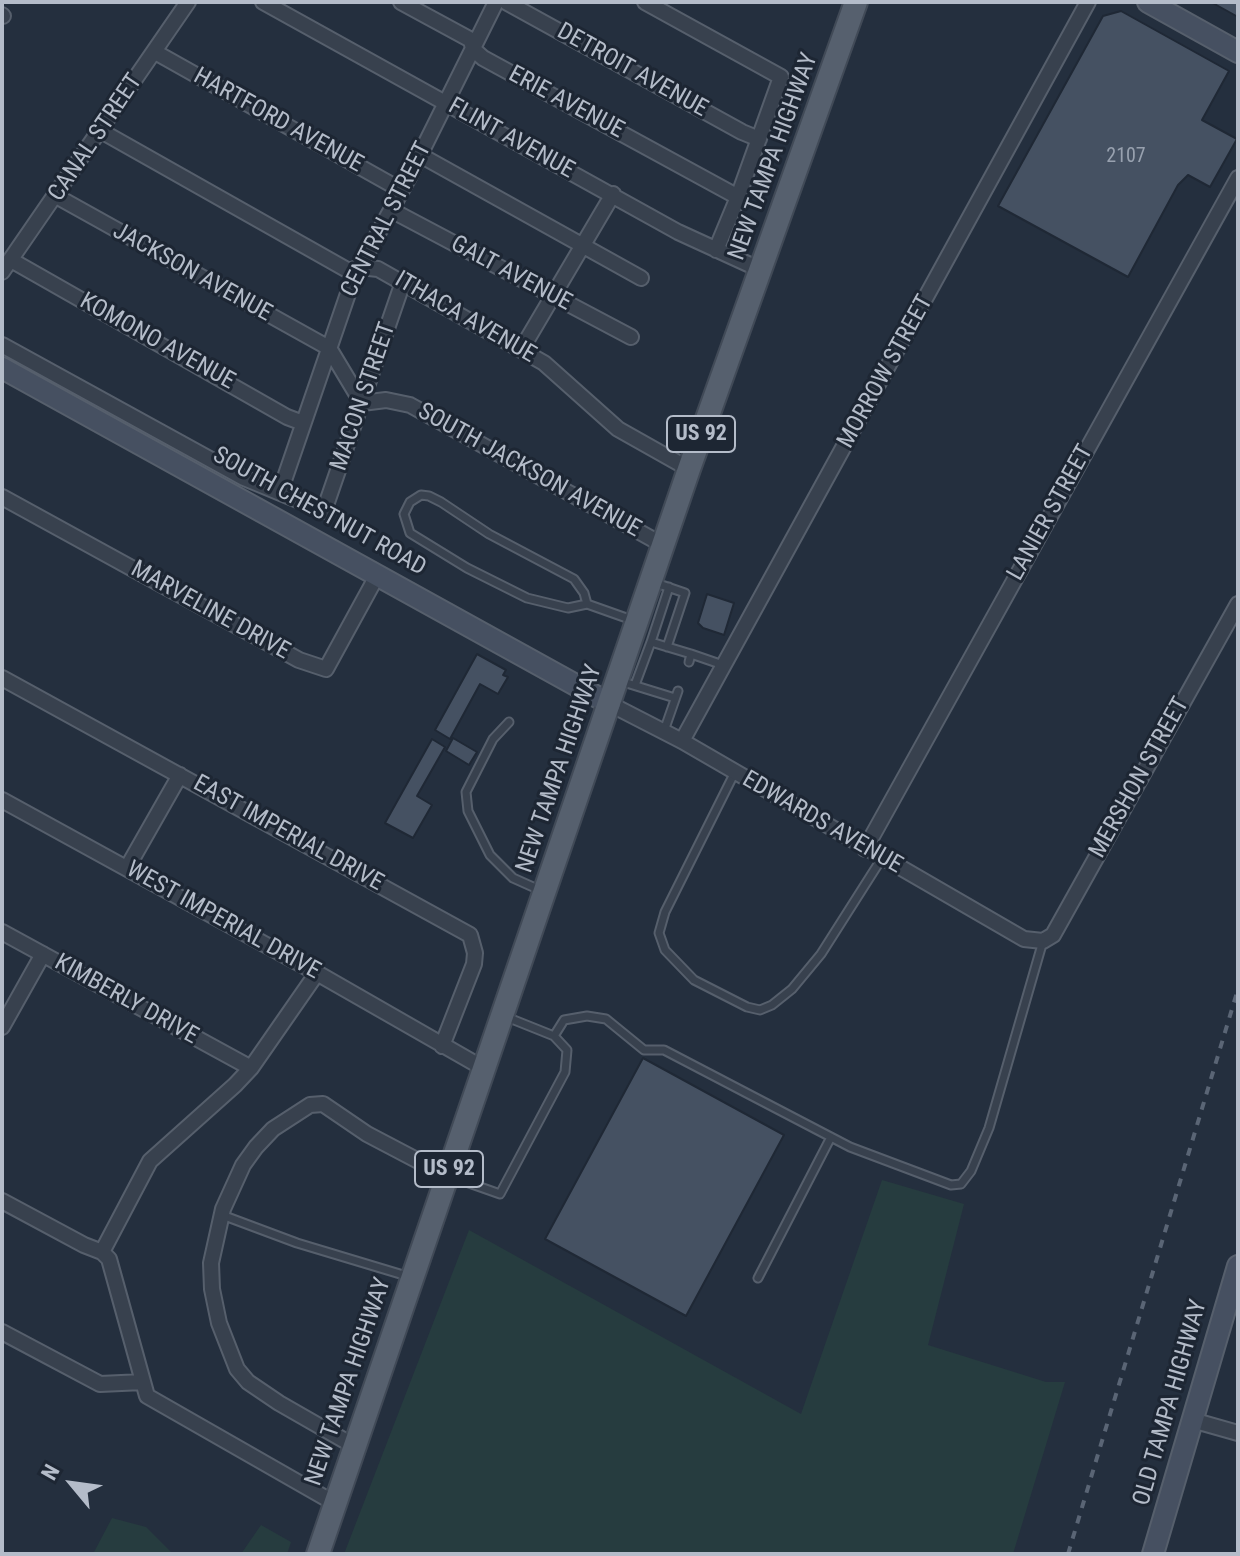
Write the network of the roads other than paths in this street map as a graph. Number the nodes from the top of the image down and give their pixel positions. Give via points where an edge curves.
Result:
1 (188, 2) edge
2 (263, 2) edge
3 (401, 2) edge
4 (496, 2) edge
5 (506, 2) edge
6 (645, 2) edge
7 (1088, 2) edge
8 (1148, 2) edge
9 (850, 4) edge
10 (473, 49) junction
11 (155, 52) junction
12 (1238, 52) edge
13 (445, 102) junction
14 (101, 131) junction
15 (759, 139) junction
16 (420, 155) junction
17 (1238, 178) edge
18 (401, 190) junction
19 (613, 194) junction
20 (56, 196) junction
21 (738, 197) junction
22 (391, 210) junction
23 (583, 245) junction
24 (716, 250) junction
25 (7, 266) edge
26 (360, 267) junction
27 (761, 270) junction
28 (641, 278) dead end
29 (403, 282) junction
30 (551, 296) junction
31 (631, 337) dead end
32 (2, 345) edge
33 (329, 348) junction
34 (521, 350) junction
35 (2, 368) edge
36 (362, 403) junction
37 (303, 423) junction
38 (689, 469) junction
39 (280, 492) junction
40 (2, 497) edge
41 (663, 545) junction
42 (378, 574) junction
43 (660, 584) junction
44 (587, 604) junction
45 (1238, 604) edge
46 (637, 622) junction
47 (651, 642) junction
48 (667, 647) junction
49 (724, 665) junction
50 (2, 678) edge
51 (627, 683) junction
52 (610, 704) junction
53 (509, 722) dead end
54 (664, 731) junction
55 (682, 741) junction
56 (735, 772) junction
57 (180, 775) junction
58 (2, 800) edge
59 (865, 849) junction
60 (882, 858) junction
61 (127, 868) junction
62 (544, 892) junction
63 (2, 932) edge
64 (1039, 941) junction
65 (43, 954) junction
66 (317, 973) junction
67 (501, 1015) junction
68 (2, 1027) edge
69 (554, 1036) junction
70 (442, 1046) junction
71 (251, 1068) junction
72 (483, 1068) junction
73 (831, 1137) junction
74 (447, 1176) junction
75 (2, 1201) edge
76 (222, 1215) junction
77 (102, 1252) junction
78 (1238, 1266) edge
79 (412, 1278) junction
80 (758, 1278) dead end
81 (2, 1332) edge
82 (143, 1382) junction
83 (1192, 1420) junction
84 (1238, 1433) edge
85 (354, 1446) junction
86 (336, 1504) junction
87 (318, 1554) edge
88 (1153, 1554) edge

1 - 11 street, CANAL STREET
2 - 13 street, FLINT AVENUE
3 - 10 street, ERIE AVENUE via 471,40
4 - 10 street, CENTRAL STREET
5 - 15 street, DETROIT AVENUE
6 - 15 street via 781,77
7 - 49 street, MORROW STREET
8 - 12 street
9 - 27 main road, NEW TAMPA HIGHWAY / US 92
10 - 13 street, CENTRAL STREET
10 - 21 street, ERIE AVENUE
11 - 14 street, CANAL STREET
11 - 18 street, HARTFORD AVENUE
13 - 16 street, CENTRAL STREET
13 - 19 street, FLINT AVENUE
14 - 20 street, CANAL STREET
14 - 26 street, ITHACA AVENUE via 349,271
15 - 21 street
16 - 18 street, CENTRAL STREET
16 - 23 street
17 - 59 street, LANIER STREET
18 - 22 street, CENTRAL STREET
19 - 23 street
19 - 24 street, FLINT AVENUE
20 - 25 street, CANAL STREET
20 - 33 street, JACKSON AVENUE
21 - 24 street
22 - 26 street, CENTRAL STREET
22 - 30 street, GALT AVENUE
23 - 28 street
23 - 30 street
24 - 27 street, FLINT AVENUE
25 - 37 street, KOMONO AVENUE
26 - 29 street, ITHACA AVENUE via 378,269
26 - 33 street, CENTRAL STREET
27 - 38 main road, NEW TAMPA HIGHWAY / US 92
29 - 34 street, ITHACA AVENUE
29 - 36 street, MACON STREET
30 - 31 street, GALT AVENUE
30 - 34 street
32 - 39 street via 244,478
33 - 36 street
33 - 37 street, CENTRAL STREET
34 - 38 street, ITHACA AVENUE via 556,371 618,429
35 - 42 street, SOUTH CHESTNUT ROAD
36 - 39 street, MACON STREET via 324,511
36 - 41 street, SOUTH JACKSON AVENUE via 410,405
37 - 39 street, CENTRAL STREET
38 - 41 main road, NEW TAMPA HIGHWAY / US 92
40 - 42 street, MARVELINE DRIVE via 299,660 326,669
41 - 43 main road, NEW TAMPA HIGHWAY / US 92
42 - 52 street, SOUTH CHESTNUT ROAD
43 - 46 main road, NEW TAMPA HIGHWAY / US 92
43 - 47 lane
43 - 48 lane via 685,593
44 - 44 lane via 568,608 527,598 467,568 410,533 404,514 410,502 421,495 441,502 574,579
44 - 46 lane
45 - 64 street, MERSHON STREET via 1053,935
46 - 51 main road, NEW TAMPA HIGHWAY / US 92
47 - 48 lane
47 - 51 lane
48 - 49 lane
49 - 55 street, MORROW STREET
50 - 57 street, EAST IMPERIAL DRIVE
51 - 52 main road, NEW TAMPA HIGHWAY / US 92
51 - 54 lane via 677,695
52 - 54 street, EDWARDS AVENUE
52 - 62 main road, NEW TAMPA HIGHWAY / US 92
53 - 62 lane via 493,739 466,792 468,811 490,855 513,878
54 - 55 street, EDWARDS AVENUE
55 - 56 street, EDWARDS AVENUE
56 - 59 street, EDWARDS AVENUE
56 - 60 lane via 659,933 665,950 694,980 747,1007 760,1010 772,1005 821,954
57 - 61 street
57 - 70 street, EAST IMPERIAL DRIVE via 470,935 474,964
58 - 61 street, WEST IMPERIAL DRIVE
59 - 60 street, EDWARDS AVENUE
60 - 64 street, EDWARDS AVENUE via 1024,939
61 - 66 street, WEST IMPERIAL DRIVE
62 - 67 main road, NEW TAMPA HIGHWAY / US 92
63 - 65 street, KIMBERLY DRIVE
64 - 73 lane via 989,1128 961,1184 951,1185
65 - 68 street
65 - 71 street, KIMBERLY DRIVE
66 - 70 street, WEST IMPERIAL DRIVE
66 - 71 street
67 - 69 lane
67 - 72 main road, NEW TAMPA HIGHWAY / US 92
69 - 73 lane via 564,1020 606,1019 644,1050 664,1050
69 - 74 lane via 567,1050 565,1072 500,1194
70 - 72 street, WEST IMPERIAL DRIVE
71 - 77 street via 155,1154
72 - 74 main road, NEW TAMPA HIGHWAY / US 92
73 - 80 lane
74 - 76 street via 323,1104 310,1105 256,1147 234,1182
74 - 79 main road, NEW TAMPA HIGHWAY / US 92
75 - 77 street
76 - 79 lane
76 - 85 street via 211,1263 212,1289 219,1323 241,1376
77 - 82 street via 109,1259
78 - 83 street, OLD TAMPA HIGHWAY
79 - 85 main road, NEW TAMPA HIGHWAY / US 92
81 - 82 street via 100,1384
82 - 86 street via 147,1396
83 - 84 street
83 - 88 street, OLD TAMPA HIGHWAY
85 - 86 main road, NEW TAMPA HIGHWAY / US 92
86 - 87 main road, NEW TAMPA HIGHWAY / US 92

